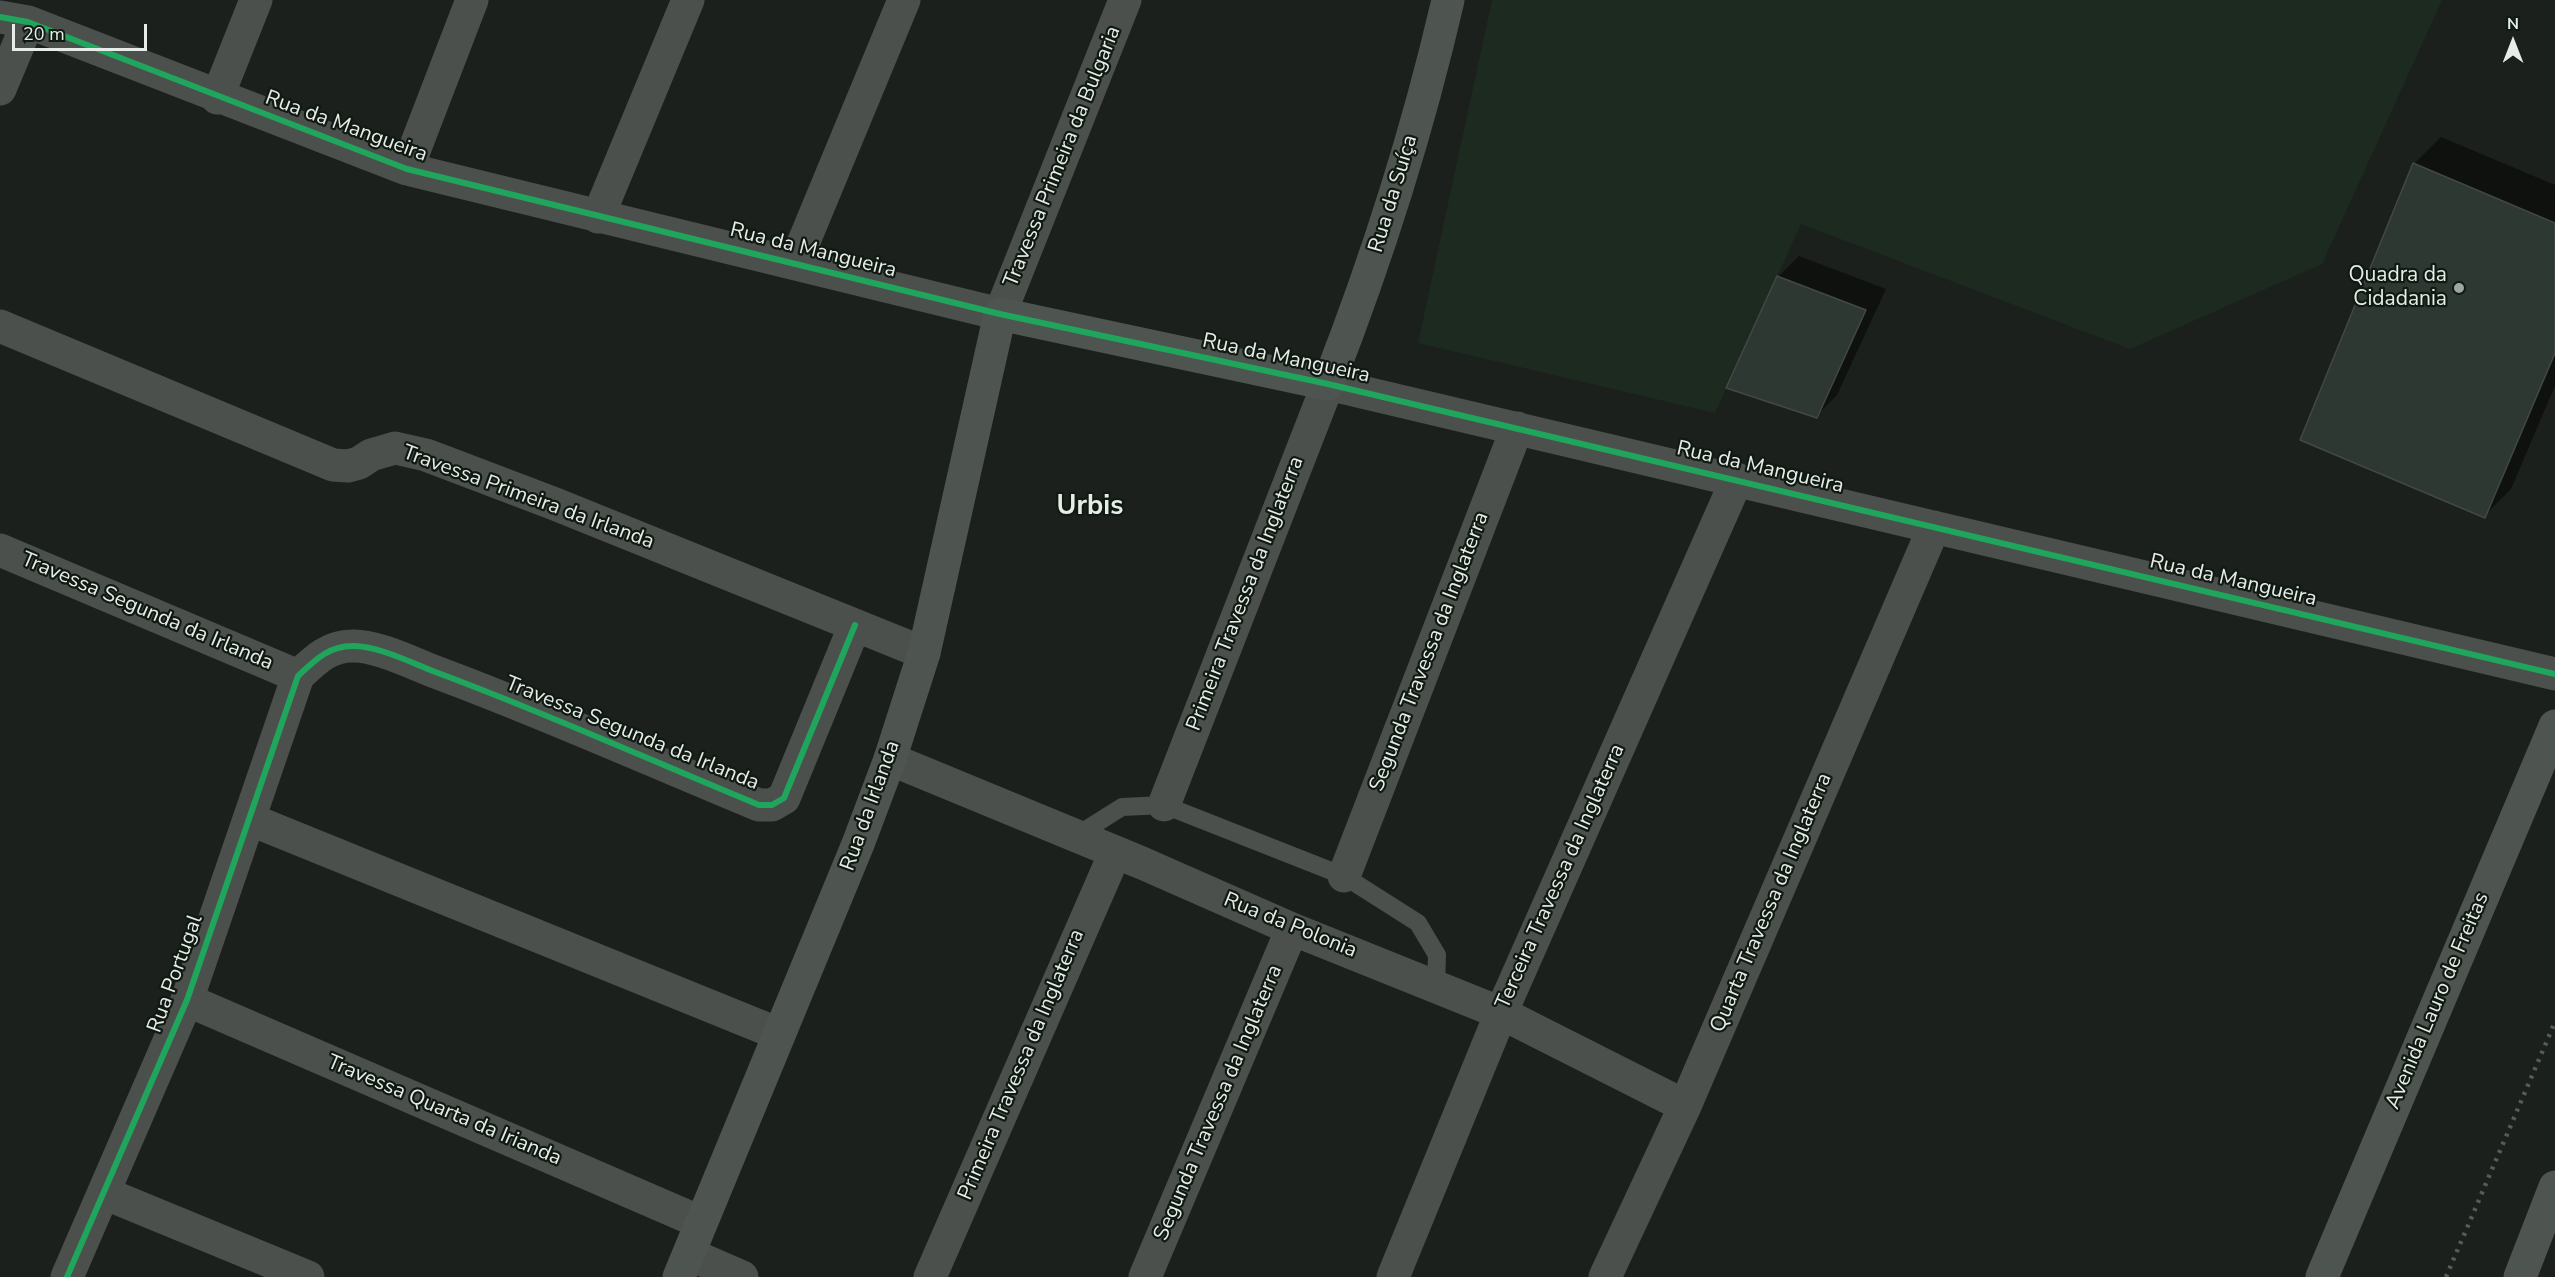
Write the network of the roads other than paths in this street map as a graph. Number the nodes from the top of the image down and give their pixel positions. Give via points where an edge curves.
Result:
1 (256, 0) edge
2 (472, 0) edge
3 (688, 0) edge
4 (904, 0) edge
5 (1125, 0) edge
6 (1448, 0) edge
7 (14, 20) edge
8 (0, 89) edge
9 (217, 98) junction
10 (407, 169) junction
11 (598, 217) junction
12 (795, 263) junction
13 (1000, 314) junction
14 (0, 326) edge
15 (1328, 384) junction
16 (1517, 428) junction
17 (1737, 479) junction
18 (1934, 527) junction
19 (0, 550) edge
20 (855, 625) junction
21 (924, 653) junction
22 (2555, 674) edge
23 (298, 676) junction
24 (2555, 726) edge
25 (890, 759) junction
26 (1164, 805) junction
27 (249, 819) junction
28 (1076, 836) junction
29 (1114, 853) junction
30 (1344, 876) junction
31 (1292, 928) junction
32 (1436, 986) junction
33 (187, 1000) junction
34 (1501, 1013) junction
35 (779, 1034) junction
36 (1685, 1106) junction
37 (2555, 1187) edge
38 (104, 1193) junction
39 (700, 1222) junction
40 (684, 1265) edge
41 (67, 1277) edge
42 (308, 1277) edge
43 (742, 1277) edge
44 (930, 1277) edge
45 (1145, 1277) edge
46 (1393, 1277) edge
47 (1605, 1277) edge
48 (2322, 1277) edge
49 (2520, 1277) edge

1 - 9 street
2 - 10 street
3 - 11 street
4 - 12 street
5 - 13 street, Travessa Primeira da Bulgaria
6 - 15 street, Rua da Suíça via 1369,276
7 - 8 street
7 - 9 street, Rua da Mangueira
9 - 10 street, Rua da Mangueira
10 - 11 street, Rua da Mangueira
11 - 12 street, Rua da Mangueira
12 - 13 street, Rua da Mangueira
13 - 15 street, Rua da Mangueira
13 - 21 street, Rua da Irlanda
14 - 20 street, Travessa Primeira da Irlanda via 333,465 359,463 395,448 426,455
15 - 16 street, Rua da Mangueira
15 - 26 street, Primeira Travessa da Inglaterra
16 - 17 street, Rua da Mangueira
16 - 30 street, Segunda Travessa da Inglaterra
17 - 18 street, Rua da Mangueira
17 - 34 street, Terceira Travessa da Inglaterra
18 - 22 street, Rua da Mangueira
18 - 36 street, Quarta Travessa da Inglaterra
19 - 23 street, Travessa Segunda da Irlanda
20 - 21 street, Travessa Primeira da Irlanda
20 - 23 street, Travessa Segunda da Irlanda via 784,798 772,805 759,805 372,648 334,648
21 - 25 street, Rua da Irlanda
23 - 27 street, Rua Portugal
24 - 48 street, Avenida Lauro de Freitas
25 - 28 street, Rua da Polonia
25 - 35 street, Rua da Irlanda
26 - 28 lane via 1122,807
26 - 30 lane
27 - 33 street, Rua Portugal
27 - 35 street
28 - 29 street, Rua da Polonia
29 - 31 street, Rua da Polonia
29 - 44 street, Primeira Travessa da Inglaterra
30 - 32 lane via 1418,923 1437,955
31 - 32 street, Rua da Polonia
31 - 45 street, Segunda Travessa da Inglaterra
32 - 34 street, Rua da Polonia
33 - 38 street, Rua Portugal
33 - 39 street, Travessa Quarta da Irianda
34 - 36 street, Rua da Polonia
34 - 46 street, Terceira Travessa da Inglaterra
35 - 39 street, Rua da Irlanda
36 - 47 street, Quarta Travessa da Inglaterra
37 - 49 street
38 - 41 street, Rua Portugal
38 - 42 street
39 - 40 street, Rua da Irlanda
40 - 43 street

